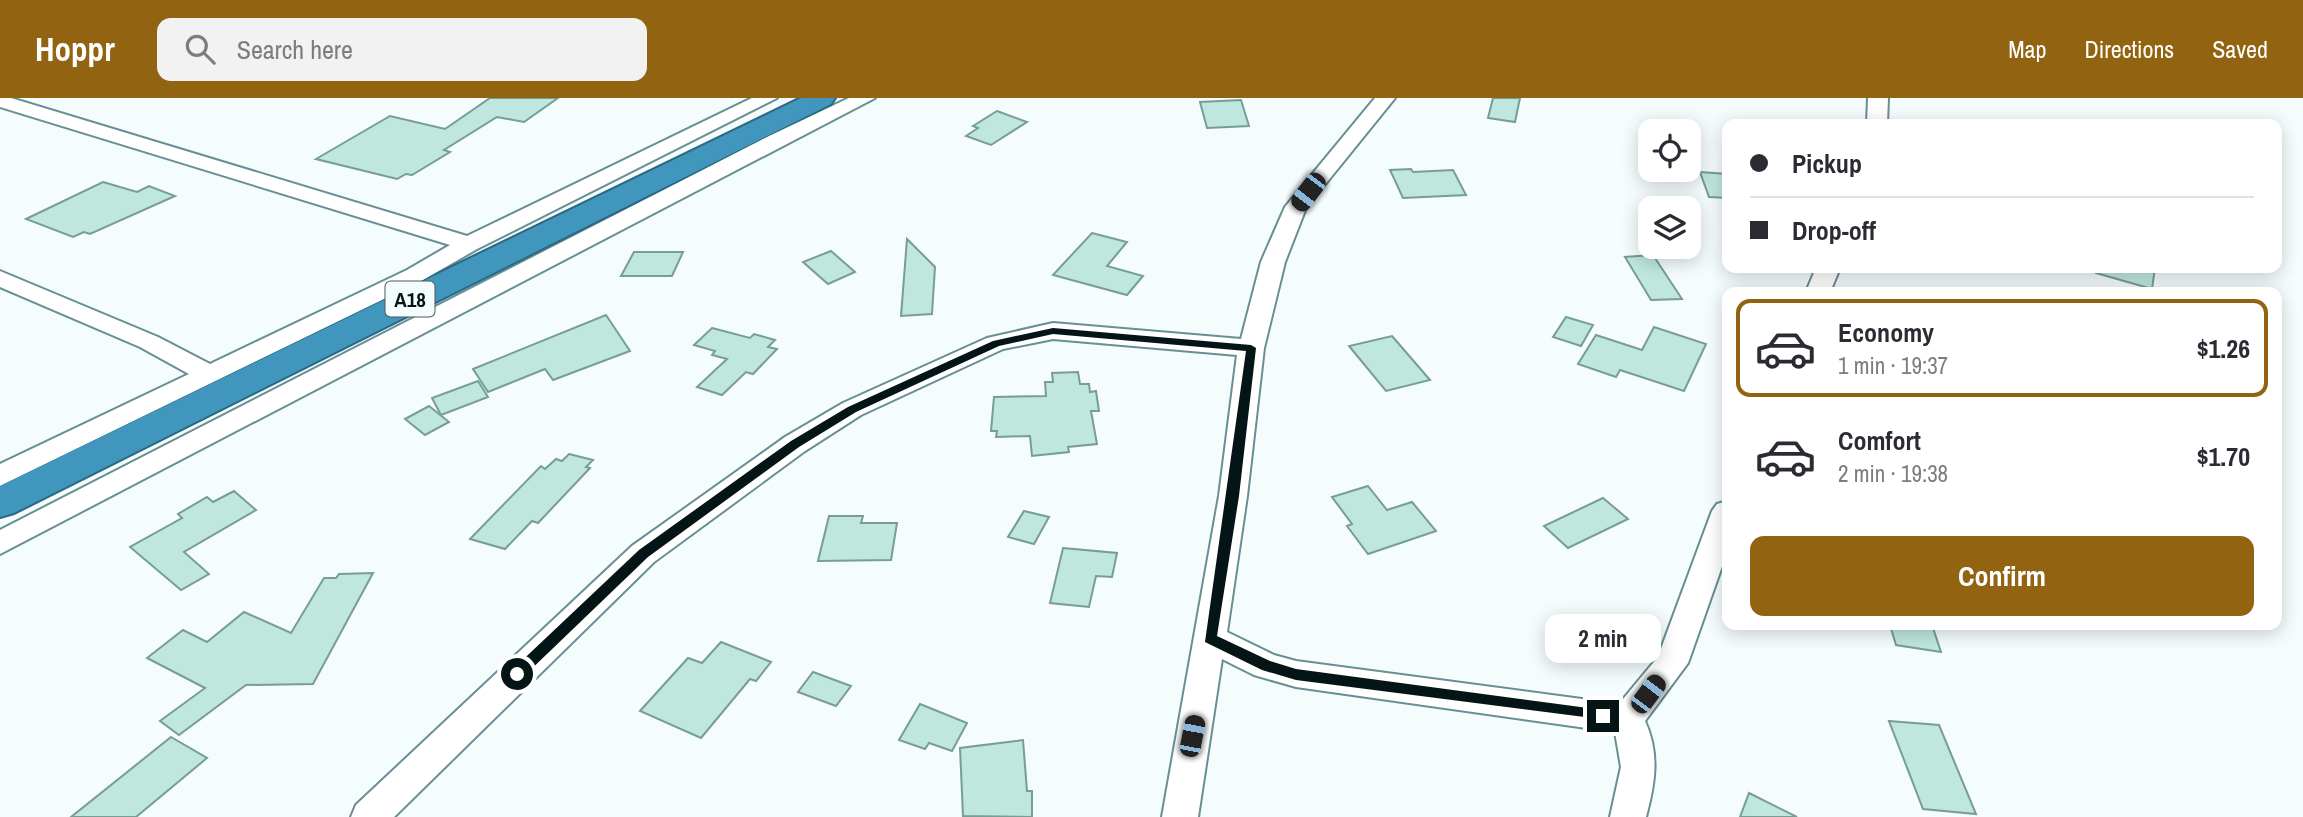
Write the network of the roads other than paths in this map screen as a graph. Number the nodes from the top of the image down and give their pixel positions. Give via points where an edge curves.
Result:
1 (767, 98) edge
2 (822, 98) edge
3 (865, 98) edge
4 (1385, 98) edge
5 (1878, 98) edge
6 (0, 100) edge
7 (1877, 119) edge
8 (469, 244) junction
9 (0, 278) edge
10 (1251, 348) junction
11 (209, 374) junction
12 (0, 476) edge
13 (0, 503) edge
14 (1722, 526) edge
15 (0, 543) edge
16 (1210, 638) junction
17 (1627, 719) junction
18 (369, 817) edge
19 (1180, 817) edge
20 (1628, 817) edge

1 - 8 street
2 - 13 highway, A18
3 - 15 street via 764,146
4 - 10 street via 1296,207 1273,262
5 - 7 street
6 - 8 street
8 - 11 street via 415,275
9 - 11 street via 149,342
10 - 16 street
10 - 18 street via 1053,331 1022,335 852,409 795,444 643,554
11 - 12 street
14 - 17 street via 1672,663
16 - 17 street via 1266,666 1296,674
16 - 19 street
17 - 20 street via 1641,764

